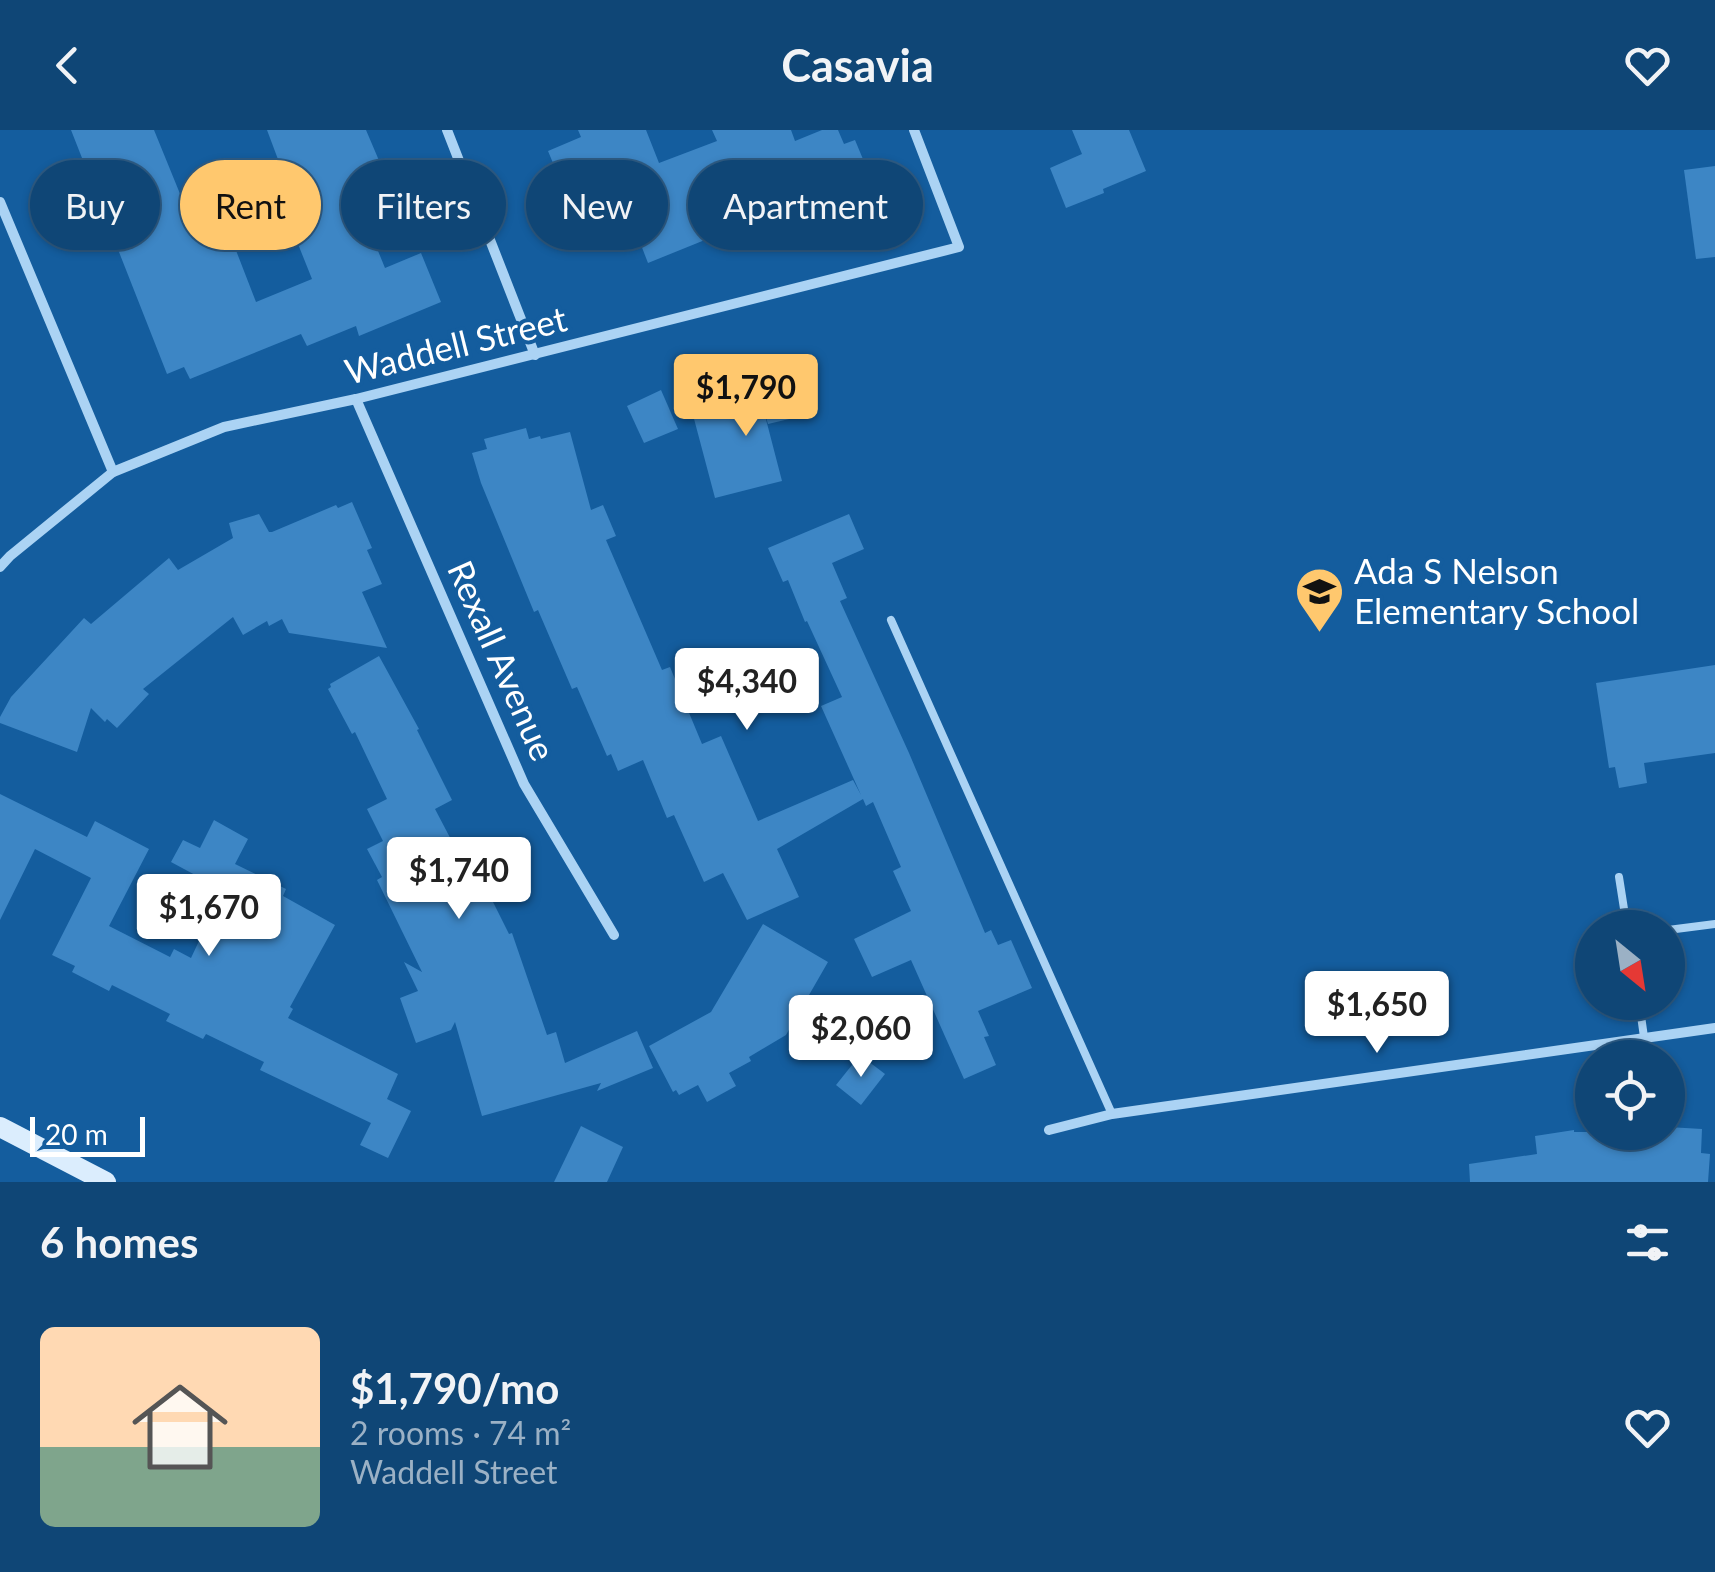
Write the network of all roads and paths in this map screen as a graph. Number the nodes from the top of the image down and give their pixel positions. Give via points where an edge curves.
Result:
1 (447, 130) edge
2 (914, 130) edge
3 (0, 202) edge
4 (535, 355) junction
5 (356, 399) junction
6 (114, 472) junction
7 (0, 567) edge
8 (891, 620) dead end
9 (1619, 877) dead end
10 (1624, 910) edge
11 (1715, 924) edge
12 (1685, 928) edge
13 (614, 936) dead end
14 (1642, 1020) edge
15 (1715, 1028) edge
16 (1644, 1038) junction
17 (1112, 1114) junction
18 (0, 1128) edge
19 (1048, 1130) dead end
20 (106, 1182) edge

1 - 4 street
2 - 4 street, Waddell Street via 959,247
3 - 6 street
4 - 5 street, Waddell Street
5 - 6 street, Waddell Street via 224,427
5 - 13 street, Rexall Avenue via 524,784
6 - 7 street, Waddell Street
8 - 17 lane
9 - 10 lane
11 - 12 lane
14 - 16 lane
15 - 16 street
16 - 17 street
17 - 19 street
18 - 20 main road

